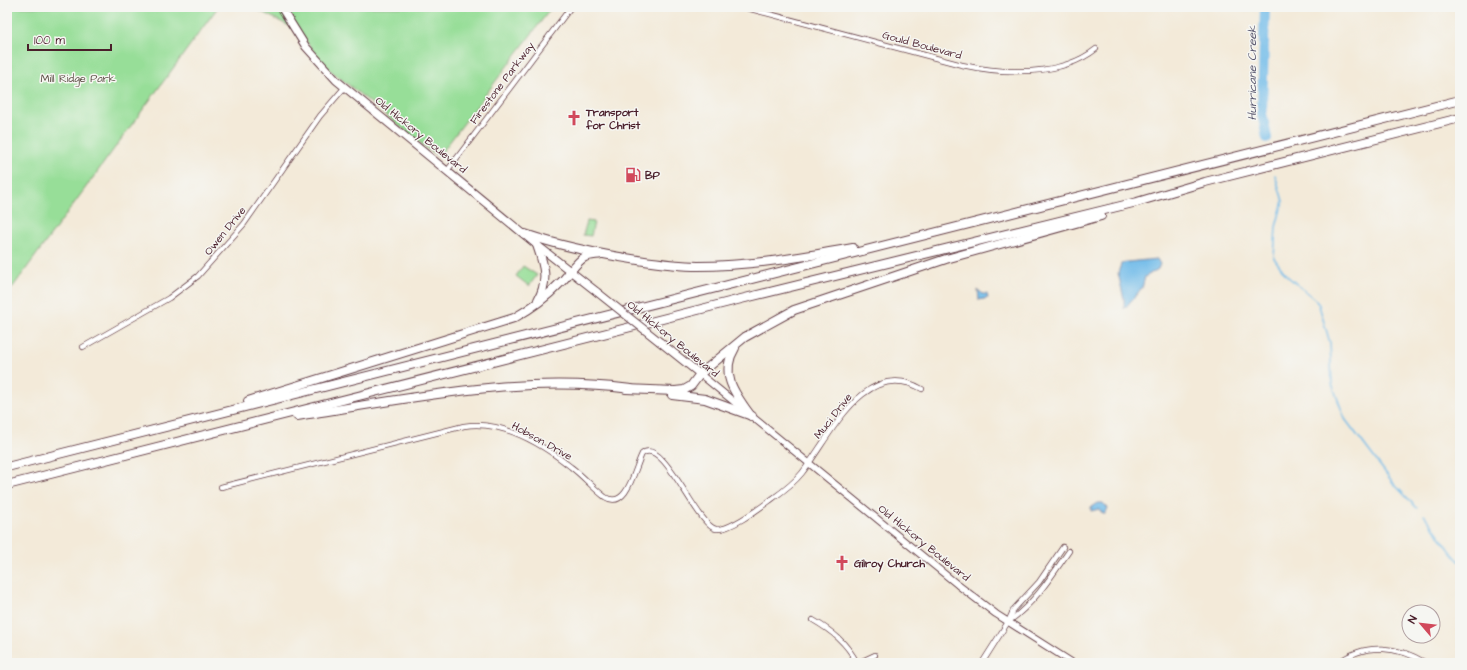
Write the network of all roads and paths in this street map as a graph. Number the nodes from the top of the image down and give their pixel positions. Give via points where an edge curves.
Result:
1 (282, 7) edge
2 (571, 7) edge
3 (743, 7) edge
4 (1096, 49) dead end
5 (344, 88) junction
6 (1460, 100) edge
7 (1460, 118) edge
8 (447, 171) junction
9 (1137, 202) junction
10 (525, 234) junction
11 (914, 238) junction
12 (537, 246) junction
13 (601, 254) junction
14 (571, 272) junction
15 (533, 307) junction
16 (740, 341) junction
17 (83, 347) dead end
18 (700, 374) junction
19 (626, 388) junction
20 (922, 389) dead end
21 (752, 416) junction
22 (246, 424) junction
23 (148, 431) junction
24 (809, 463) junction
25 (7, 467) edge
26 (7, 485) edge
27 (221, 487) dead end
28 (1063, 547) dead end
29 (1069, 551) dead end
30 (813, 620) dead end
31 (1008, 622) junction
32 (876, 655) dead end
33 (858, 663) edge
34 (982, 663) edge
35 (1074, 663) edge
36 (1338, 663) edge
37 (1426, 663) edge

1 - 5 main road, Old Hickory Boulevard via 309,51
2 - 8 street, Firestone Parkway
3 - 4 street, Gould Boulevard via 962,65 997,71 1020,72 1059,65 1086,57
5 - 8 main road, Old Hickory Boulevard
5 - 17 street, Owen Drive via 320,116 244,224 198,276 169,298
6 - 11 highway
7 - 9 highway via 1205,182
8 - 10 main road, Old Hickory Boulevard
9 - 16 highway via 1088,220 946,259 817,301 779,317
9 - 22 highway
10 - 12 main road, Old Hickory Boulevard
10 - 13 highway via 559,246
11 - 13 highway via 733,266 697,266
11 - 23 highway
12 - 14 main road, Old Hickory Boulevard
12 - 15 highway via 546,279 542,293
13 - 14 highway via 585,257
14 - 15 highway
14 - 18 main road, Old Hickory Boulevard, bridge
15 - 23 highway via 493,326
16 - 18 highway
16 - 21 highway via 729,359 728,379 734,393
18 - 19 highway via 691,386 682,390
18 - 21 main road, Old Hickory Boulevard
19 - 21 highway via 705,399
19 - 22 highway via 558,384 500,386
20 - 24 street, Muci Drive via 907,382 891,381 868,389 852,404
21 - 24 main road, Old Hickory Boulevard
22 - 26 highway
23 - 25 highway
24 - 27 street, Hobson Drive via 797,479 771,500 731,525 717,529 699,512 663,461 650,451 642,454 625,493 612,500 605,498 571,467 551,454 507,430 484,425 464,426
24 - 31 main road, Old Hickory Boulevard via 950,579
28 - 31 street via 1039,582 1016,606
29 - 31 street via 1040,592 1021,613
30 - 33 street via 838,637
31 - 34 street
31 - 35 main road, Old Hickory Boulevard
32 - 33 street
36 - 37 street via 1361,651 1387,648

